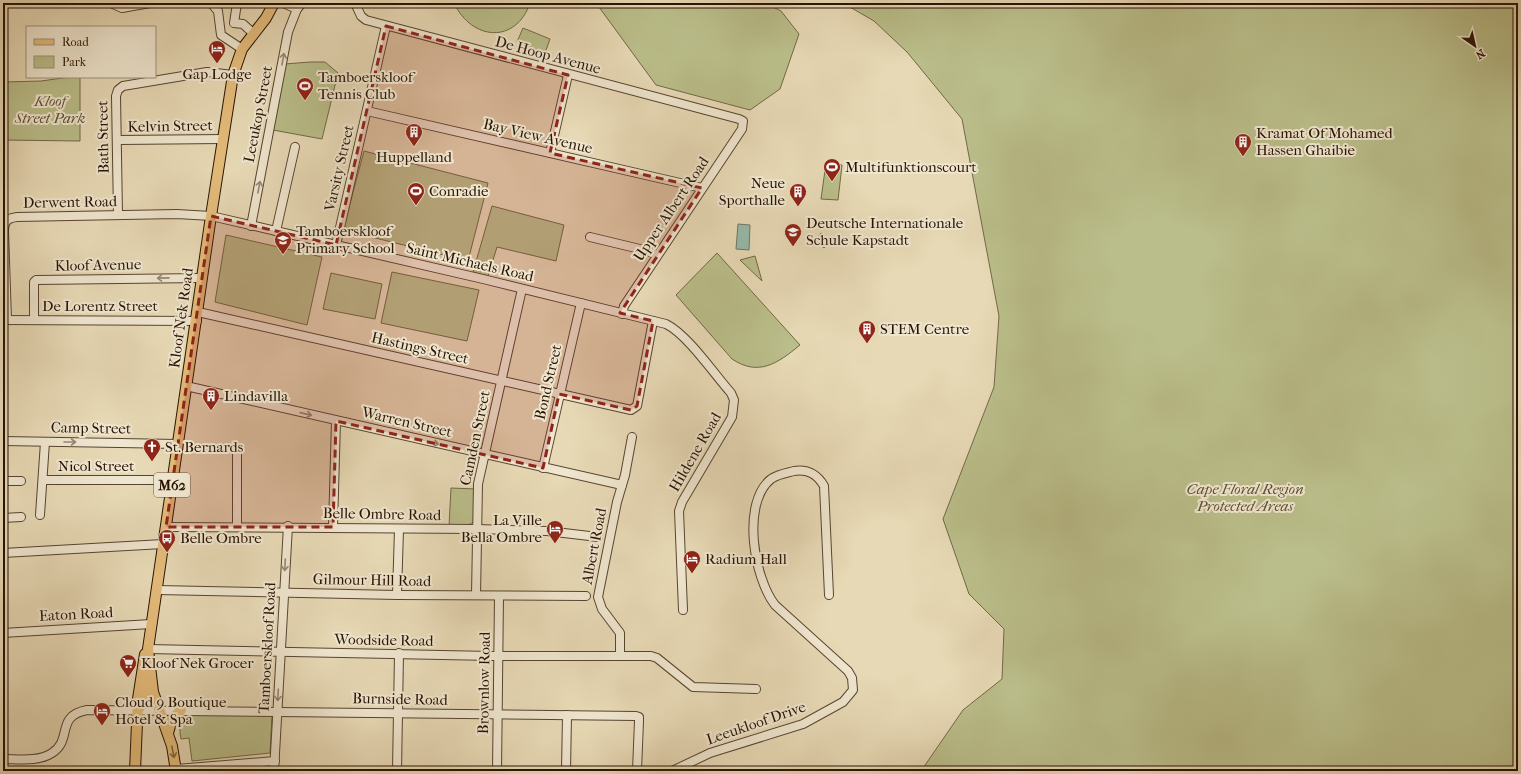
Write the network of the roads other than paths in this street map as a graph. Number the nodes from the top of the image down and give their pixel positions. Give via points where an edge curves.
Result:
1 (110, 3) edge
2 (150, 3) edge
3 (211, 3) edge
4 (237, 3) edge
5 (274, 3) edge
6 (283, 3) edge
7 (355, 3) edge
8 (299, 6) edge
9 (386, 26) junction
10 (254, 34) junction
11 (242, 49) junction
12 (233, 75) junction
13 (568, 75) junction
14 (367, 111) junction
15 (743, 122) joint
16 (223, 139) junction
17 (118, 140) junction
18 (295, 147) dead end
19 (550, 153) junction
20 (702, 188) junction
21 (118, 215) junction
22 (211, 216) junction
23 (252, 226) junction
24 (276, 231) junction
25 (590, 237) dead end
26 (336, 245) junction
27 (657, 255) junction
28 (4, 260) edge
29 (202, 278) junction
30 (522, 289) junction
31 (581, 303) junction
32 (622, 314) junction
33 (198, 316) junction
34 (5, 320) edge
35 (34, 320) junction
36 (653, 321) junction
37 (501, 381) junction
38 (186, 386) junction
39 (559, 394) junction
40 (336, 421) junction
41 (632, 437) dead end
42 (3, 441) edge
43 (45, 442) junction
44 (178, 444) junction
45 (237, 451) dead end
46 (484, 454) junction
47 (543, 468) junction
48 (43, 480) junction
49 (172, 480) junction
50 (3, 481) edge
51 (21, 481) dead end
52 (622, 485) junction
53 (40, 515) dead end
54 (21, 517) dead end
55 (3, 518) edge
56 (237, 526) junction
57 (288, 526) junction
58 (166, 527) junction
59 (333, 527) junction
60 (399, 529) junction
61 (477, 529) junction
62 (598, 537) dead end
63 (163, 544) junction
64 (3, 553) edge
65 (156, 590) junction
66 (284, 593) junction
67 (398, 595) junction
68 (476, 595) junction
69 (829, 595) dead end
70 (499, 596) junction
71 (586, 596) dead end
72 (683, 610) dead end
73 (151, 624) junction
74 (3, 632) edge
75 (148, 649) junction
76 (280, 652) junction
77 (399, 654) junction
78 (498, 655) junction
79 (620, 656) junction
80 (150, 673) junction
81 (756, 689) dead end
82 (138, 710) junction
83 (160, 710) junction
84 (181, 710) junction
85 (277, 711) junction
86 (398, 713) junction
87 (498, 714) junction
88 (567, 715) junction
89 (168, 733) junction
90 (3, 759) edge
91 (275, 761) junction
92 (207, 769) edge
93 (176, 770) edge
94 (135, 771) edge
95 (274, 771) edge
96 (397, 771) edge
97 (497, 771) edge
98 (566, 771) edge
99 (638, 771) edge
100 (672, 771) edge

1 - 2 street via 124,8
3 - 11 street via 218,11 221,35
4 - 10 street via 234,23 243,24
5 - 10 main road, Kloof Nek Road / M62
6 - 8 street
7 - 9 street, De Hoop Avenue via 364,19
23 -> 8 street, Leeukop Street via 288,32
9 - 13 street, De Hoop Avenue
9 - 14 street, Varsity Street
10 - 11 main road, Kloof Nek Road / M62
11 - 12 main road, Kloof Nek Road / M62
12 - 16 main road, Kloof Nek Road / M62
12 - 17 street, Bath Street via 207,72 123,86 116,96
13 - 15 street, De Hoop Avenue
13 - 19 street
14 - 19 street, Bay View Avenue
14 - 26 street, Varsity Street
15 - 20 street, Upper Albert Road via 742,129
16 - 17 street, Kelvin Street
16 - 22 main road, Kloof Nek Road / M62
17 - 21 street, Bath Street
18 - 24 street
19 - 20 street, Bay View Avenue
20 - 27 street, Upper Albert Road
21 - 22 street, Derwent Road
21 - 28 street, Derwent Road via 11,218 4,226
22 - 23 street, Saint Michaels Road
22 - 29 main road, Kloof Nek Road / M62
23 - 24 street, Saint Michaels Road
24 - 26 street, Saint Michaels Road
25 - 27 street
26 - 30 street, Saint Michaels Road
27 - 32 street, Upper Albert Road via 624,306
28 - 34 street, Derwent Road
29 - 33 main road, Kloof Nek Road / M62
29 -> 35 street, Kloof Avenue via 36,280
30 - 31 street, Saint Michaels Road
30 - 37 street, Camden Street
31 - 32 street, Saint Michaels Road
31 - 39 street, Bond Street
32 - 36 street, Saint Michaels Road
33 - 35 street, De Lorentz Street
33 - 37 street, Hastings Street
33 - 38 main road, Kloof Nek Road / M62
34 - 35 street, De Lorentz Street
36 - 39 street, Hastings Street via 637,406 634,409
36 - 72 street, Hildene Road via 676,330 731,393 734,400 732,417 679,511
37 - 39 street, Hastings Street
37 - 46 street, Camden Street
38 -> 40 street, Warren Street
38 - 44 main road, Kloof Nek Road / M62
39 - 47 street, Bond Street
40 -> 46 street, Warren Street
40 - 59 street
41 - 52 street, Albert Road
42 - 43 street, Camp Street
43 -> 44 street, Camp Street
43 - 48 street
44 - 49 main road, Kloof Nek Road / M62
45 - 56 street
46 - 47 street, Warren Street
46 - 61 street, Camden Street via 478,484
47 - 52 street, Warren Street
48 - 49 street, Nicol Street
48 - 53 street
49 - 58 main road, Kloof Nek Road / M62
50 - 51 street
52 - 79 street, Albert Road via 616,502 598,597 602,609 620,633
54 - 55 street
56 - 57 street, Belle Ombre Road
56 - 58 street, Belle Ombre Road
57 - 59 street, Belle Ombre Road
57 -> 66 street, Tamboerskloof Road
58 - 63 main road, Kloof Nek Road / M62
59 - 60 street, Belle Ombre Road
60 - 61 street, Belle Ombre Road
60 - 67 street
61 - 62 street, Belle Ombre Road via 547,531
61 - 68 street, Camden Street
63 - 64 street
63 - 65 main road, Kloof Nek Road / M62
65 - 66 street, Gilmour Hill Road
65 - 73 main road, Kloof Nek Road / M62
66 - 67 street, Gilmour Hill Road
66 - 76 street, Tamboerskloof Road
67 - 68 street, Gilmour Hill Road
68 - 70 street, Gilmour Hill Road
69 - 100 street, Leeukloof Drive via 824,486 819,478 808,471 798,470 779,475 762,490 754,522 754,550 759,573 774,605 848,671 852,678 853,690 843,702 804,724 710,753
70 - 71 street, Gilmour Hill Road
70 - 78 street, Brownlow Road
73 - 74 street, Eaton Road
73 - 75 main road, Kloof Nek Road / M62
75 - 76 street, Woodside Road
75 - 80 main road, M62
75 - 82 main road, M62 via 144,659
76 - 77 street, Woodside Road
76 -> 85 street, Tamboerskloof Road
77 - 78 street, Woodside Road
77 - 86 street
78 - 79 street, Woodside Road
78 - 87 street, Brownlow Road
79 - 81 street, Woodside Road via 655,657 693,687
80 - 82 main road via 145,699
80 - 83 main road, M62 via 153,692
82 - 83 street
82 - 90 street via 81,711 68,719 61,744 52,753 32,759
82 - 94 main road, M62
83 - 84 street, Burnside Road
83 - 89 main road, M62
84 - 85 street, Burnside Road
84 - 89 main road via 172,719
85 - 86 street, Burnside Road
85 - 91 street, Tamboerskloof Road
86 - 87 street, Burnside Road
86 - 96 street
87 - 88 street, Burnside Road
87 - 97 street, Brownlow Road
88 - 98 street
88 - 99 street, Burnside Road via 639,717
89 -> 93 main road, M62
91 - 92 street
91 - 95 street, Tamboerskloof Road
92 - 93 street

